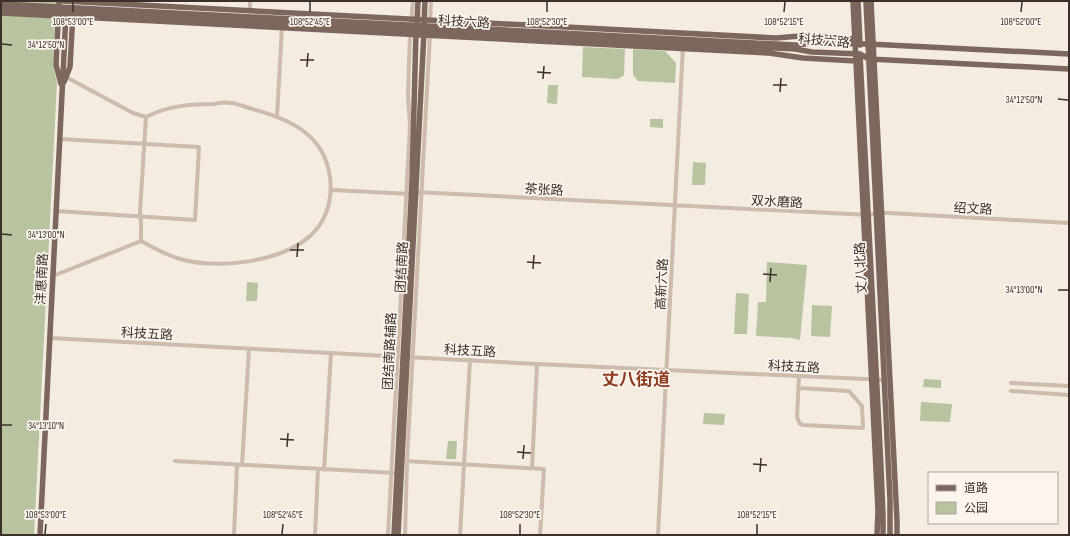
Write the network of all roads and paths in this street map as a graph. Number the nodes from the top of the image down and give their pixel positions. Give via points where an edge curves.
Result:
1 (250, 1) edge
2 (413, 1) edge
3 (418, 1) edge
4 (425, 1) edge
5 (431, 1) edge
6 (853, 1) edge
7 (858, 1) edge
8 (866, 1) edge
9 (871, 1) edge
10 (1, 4) edge
11 (65, 6) edge
12 (1, 8) edge
13 (59, 8) edge
14 (73, 8) edge
15 (1, 13) edge
16 (250, 16) junction
17 (282, 23) junction
18 (414, 27) junction
19 (427, 28) junction
20 (684, 41) junction
21 (856, 43) junction
22 (870, 45) junction
23 (858, 54) junction
24 (1069, 54) edge
25 (871, 59) junction
26 (856, 61) junction
27 (1069, 69) edge
28 (66, 77) junction
29 (62, 88) junction
30 (277, 116) junction
31 (146, 118) junction
32 (60, 139) junction
33 (145, 144) junction
34 (332, 190) junction
35 (414, 193) junction
36 (676, 206) junction
37 (56, 212) junction
38 (879, 213) junction
39 (866, 215) junction
40 (140, 216) junction
41 (1069, 223) edge
42 (141, 241) junction
43 (53, 276) junction
44 (50, 338) junction
45 (249, 348) junction
46 (331, 353) junction
47 (406, 356) junction
48 (470, 360) junction
49 (538, 364) junction
50 (667, 370) junction
51 (799, 376) junction
52 (874, 380) junction
53 (887, 380) junction
54 (1012, 383) dead end
55 (1059, 386) junction
56 (1069, 386) edge
57 (799, 388) junction
58 (1011, 391) dead end
59 (1059, 394) junction
60 (1069, 394) edge
61 (175, 461) dead end
62 (404, 461) junction
63 (237, 465) junction
64 (242, 465) junction
65 (464, 465) junction
66 (532, 468) junction
67 (318, 470) junction
68 (324, 470) junction
69 (394, 473) junction
70 (40, 535) edge
71 (234, 535) edge
72 (315, 535) edge
73 (388, 535) edge
74 (394, 535) edge
75 (398, 535) edge
76 (405, 535) edge
77 (460, 535) edge
78 (540, 535) edge
79 (658, 535) edge
80 (877, 535) edge
81 (882, 535) edge
82 (890, 535) edge
83 (897, 535) edge

1 - 16 street
2 - 18 street
3 - 18 main road, 团结南路
4 - 19 main road, 团结南路
5 - 19 street
6 - 21 main road
7 - 21 main road, 丈八北路
8 - 22 main road
9 - 22 main road
10 - 13 main road, 科技六路
11 - 13 main road, 科技六路
11 - 13 main road
11 - 14 main road, 科技六路
11 - 14 main road
11 - 29 main road, 沣惠南路
12 - 13 main road, 科技六路
13 - 15 main road
13 - 29 main road via 56,65
14 - 16 main road, 科技六路
14 - 17 main road
14 - 28 main road via 70,67
16 - 17 main road, 科技六路
16 - 18 main road
17 - 18 main road, 科技六路
17 - 18 main road
17 - 30 street
18 - 19 main road, 科技六路
18 - 19 main road
18 - 35 main road, 团结南路
19 - 20 main road, 科技六路
19 - 20 main road
19 - 35 main road, 团结南路
20 - 21 main road, 科技六路 via 795,45
20 - 23 main road, 科技六路
20 - 26 main road via 803,58
20 - 36 street, 高新六路
21 - 22 main road, 科技六路
21 - 23 main road, 丈八北路
22 - 24 main road, 科技六路
22 - 25 main road, 丈八北路
23 - 25 main road, 科技六路
23 - 26 main road
23 - 39 main road, 丈八北路
25 - 27 main road, 科技六路
25 - 38 main road, 丈八北路
26 - 39 main road
28 - 29 main road
28 - 31 street
29 - 32 main road, 沣惠南路
30 - 31 street via 232,103 176,107 158,111
30 - 34 street via 315,141 325,158
31 - 33 street
32 - 33 street
32 - 37 main road, 沣惠南路
33 - 40 street
33 - 40 street via 199,147 194,220
34 - 35 street, 茶张路
34 - 42 street via 330,205 311,236 297,246 250,261 206,264 177,258
35 - 36 street, 茶张路
35 - 47 main road, 团结南路
35 - 47 street, 团结南路辅路
36 - 39 street, 双水磨路
36 - 50 street, 高新六路
37 - 40 street
37 - 43 main road, 沣惠南路
38 - 39 street, 双水磨路
38 - 41 street, 绍文路
38 - 53 main road, 丈八北路
39 - 52 main road, 丈八北路
40 - 42 street
42 - 43 street
43 - 44 main road, 沣惠南路
44 - 45 street, 科技五路
44 - 70 main road, 沣惠南路
45 - 46 street, 科技五路
45 - 64 street
46 - 47 street, 科技五路
46 - 68 street
47 - 48 street, 科技五路
47 - 62 main road, 团结南路
47 - 69 main road, 团结南路
48 - 49 street, 科技五路
48 - 65 street
49 - 50 street, 科技五路
49 - 66 street
50 - 51 street, 科技五路
50 - 79 street, 高新六路
51 - 52 street, 科技五路
51 - 57 street
52 - 53 street, 科技五路
52 - 80 main road
52 - 81 main road, 丈八北路 via 882,495
53 - 82 main road, 丈八北路
53 - 83 main road
54 - 55 street
55 - 56 street
55 - 59 street
57 - 57 street via 797,416 800,424 863,428 862,406 849,391
58 - 59 street
59 - 60 street
61 - 63 street
62 - 65 street
62 - 75 main road, 团结南路
62 - 76 street
63 - 64 street
63 - 71 street
64 - 67 street
65 - 66 street
65 - 77 street
66 - 78 street via 544,469
67 - 68 street
67 - 72 street
68 - 69 street
69 - 73 street
69 - 74 main road, 团结南路

